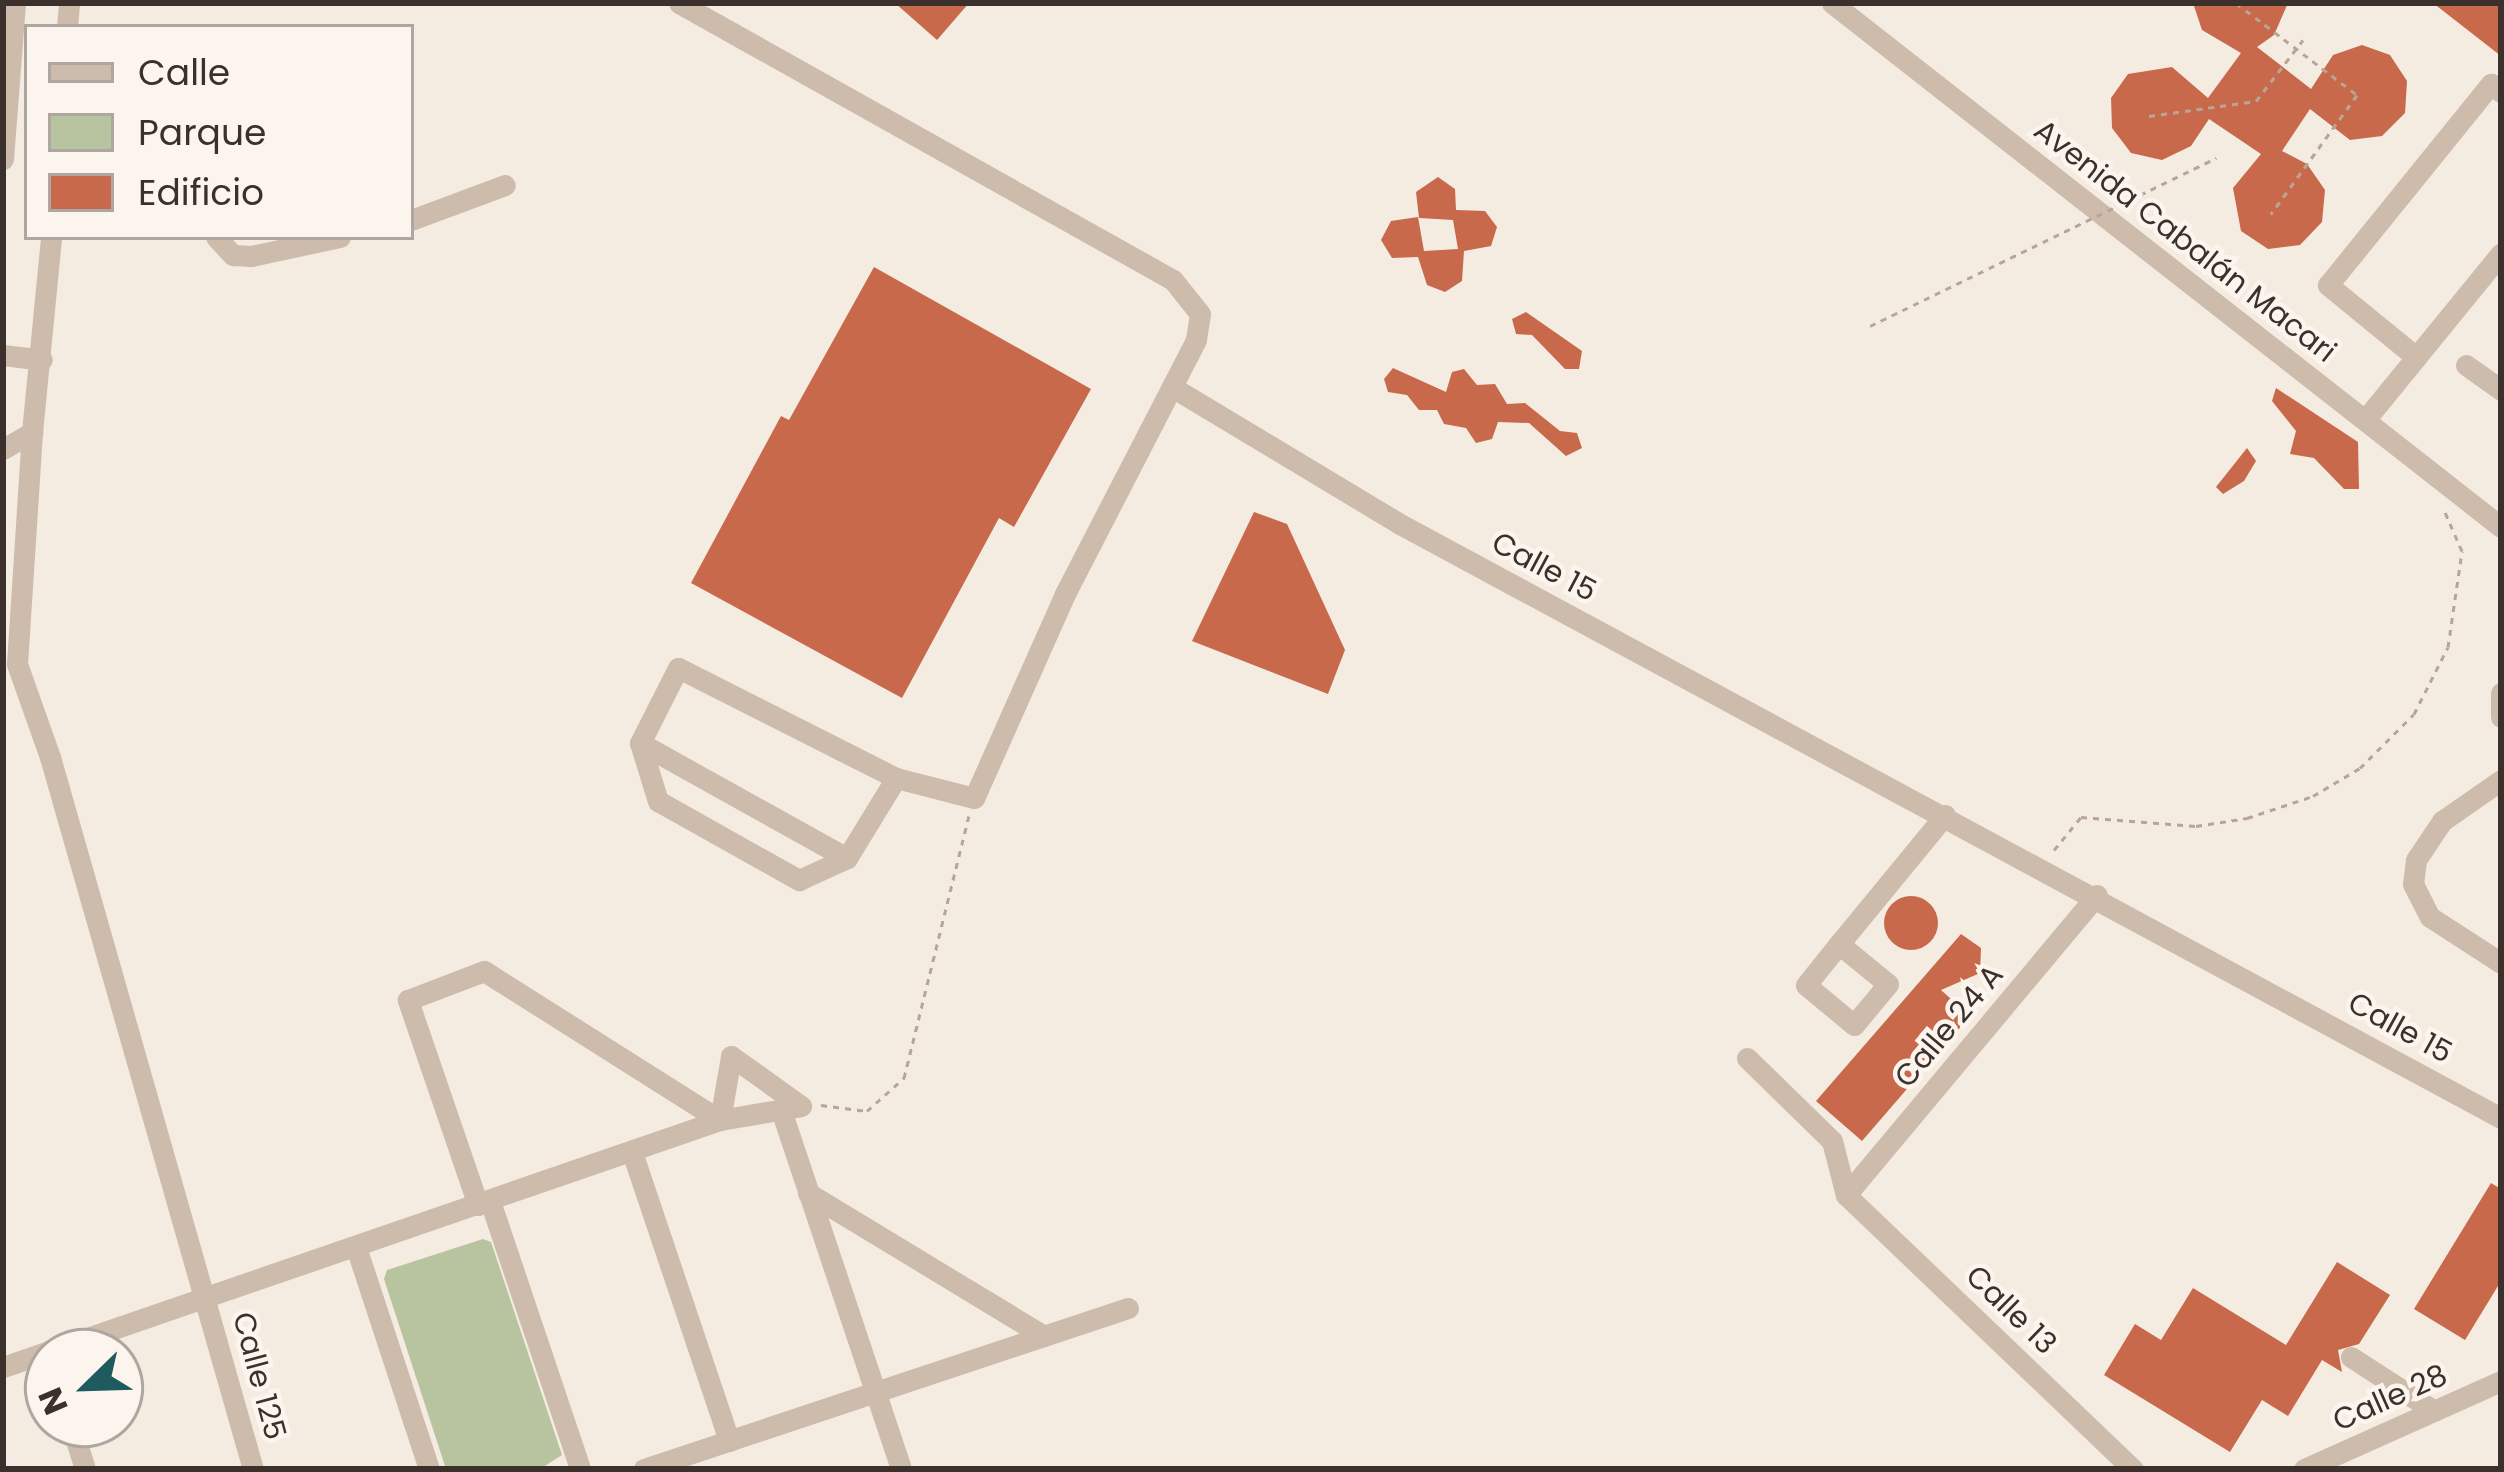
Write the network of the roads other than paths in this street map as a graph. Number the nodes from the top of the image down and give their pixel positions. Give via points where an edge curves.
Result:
1 (15, 3) edge
2 (679, 3) edge
3 (1832, 3) edge
4 (14, 45) edge
5 (2501, 92) edge
6 (3, 159) edge
7 (505, 184) dead end
8 (414, 219) edge
9 (51, 240) edge
10 (219, 240) edge
11 (326, 240) edge
12 (2501, 253) edge
13 (3, 355) edge
14 (2416, 357) junction
15 (42, 360) junction
16 (2467, 365) dead end
17 (1172, 387) junction
18 (2501, 390) edge
19 (2365, 420) junction
20 (32, 432) junction
21 (3, 449) edge
22 (2501, 527) edge
23 (2501, 693) edge
24 (2501, 717) edge
25 (640, 743) junction
26 (896, 778) junction
27 (2501, 780) edge
28 (1945, 815) junction
29 (847, 858) junction
30 (2097, 896) junction
31 (1839, 944) dead end
32 (2501, 963) edge
33 (1747, 1058) dead end
34 (791, 1108) junction
35 (2501, 1118) edge
36 (720, 1120) junction
37 (632, 1152) junction
38 (808, 1193) junction
39 (1846, 1196) junction
40 (484, 1203) junction
41 (356, 1247) junction
42 (206, 1298) junction
43 (1128, 1309) dead end
44 (119, 1328) edge
45 (1044, 1336) junction
46 (2351, 1357) dead end
47 (2501, 1382) edge
48 (874, 1393) junction
49 (2434, 1411) junction
50 (729, 1441) junction
51 (253, 1469) edge
52 (429, 1469) edge
53 (580, 1469) edge
54 (644, 1469) edge
55 (901, 1469) edge
56 (2133, 1469) edge
57 (2304, 1469) edge

1 - 4 street
2 - 17 street via 1173,280 1200,314
3 - 19 street, Avenida Cabalán Macari
4 - 6 street
5 - 14 street via 2491,84 2328,285
7 - 8 street
9 - 15 street, Calle 125
10 - 11 street via 233,255 251,256
12 - 14 street
13 - 15 street
14 - 19 street
15 - 20 street, Calle 125
16 - 18 street
17 - 26 street via 1065,594 974,798
17 - 28 street, Calle 15 via 1400,524
19 - 22 street, Avenida Cabalán Macari
20 - 21 street
20 - 42 street, Calle 125 via 17,664
23 - 24 street
25 - 26 street via 677,668
25 - 29 street
25 - 29 street via 658,801 800,880
26 - 29 street
27 - 32 street via 2442,821 2416,860 2414,884 2439,925
28 - 30 street, Calle 15
28 - 31 street
30 - 35 street, Calle 15
30 - 39 street, Calle 24 A
33 - 39 street via 1832,1142
34 - 36 street
34 - 36 street via 731,1057
34 - 38 street
36 - 37 street
36 - 40 street via 484,971 408,1000
37 - 40 street
37 - 50 street
38 - 45 street
38 - 48 street
39 - 56 street, Calle 13
40 - 41 street
40 - 53 street
41 - 42 street
41 - 52 street
42 - 44 street
42 - 51 street, Calle 125
43 - 45 street
45 - 48 street
46 - 49 street
47 - 49 street, Calle 28
48 - 50 street
48 - 55 street
49 - 57 street, Calle 28
50 - 54 street

